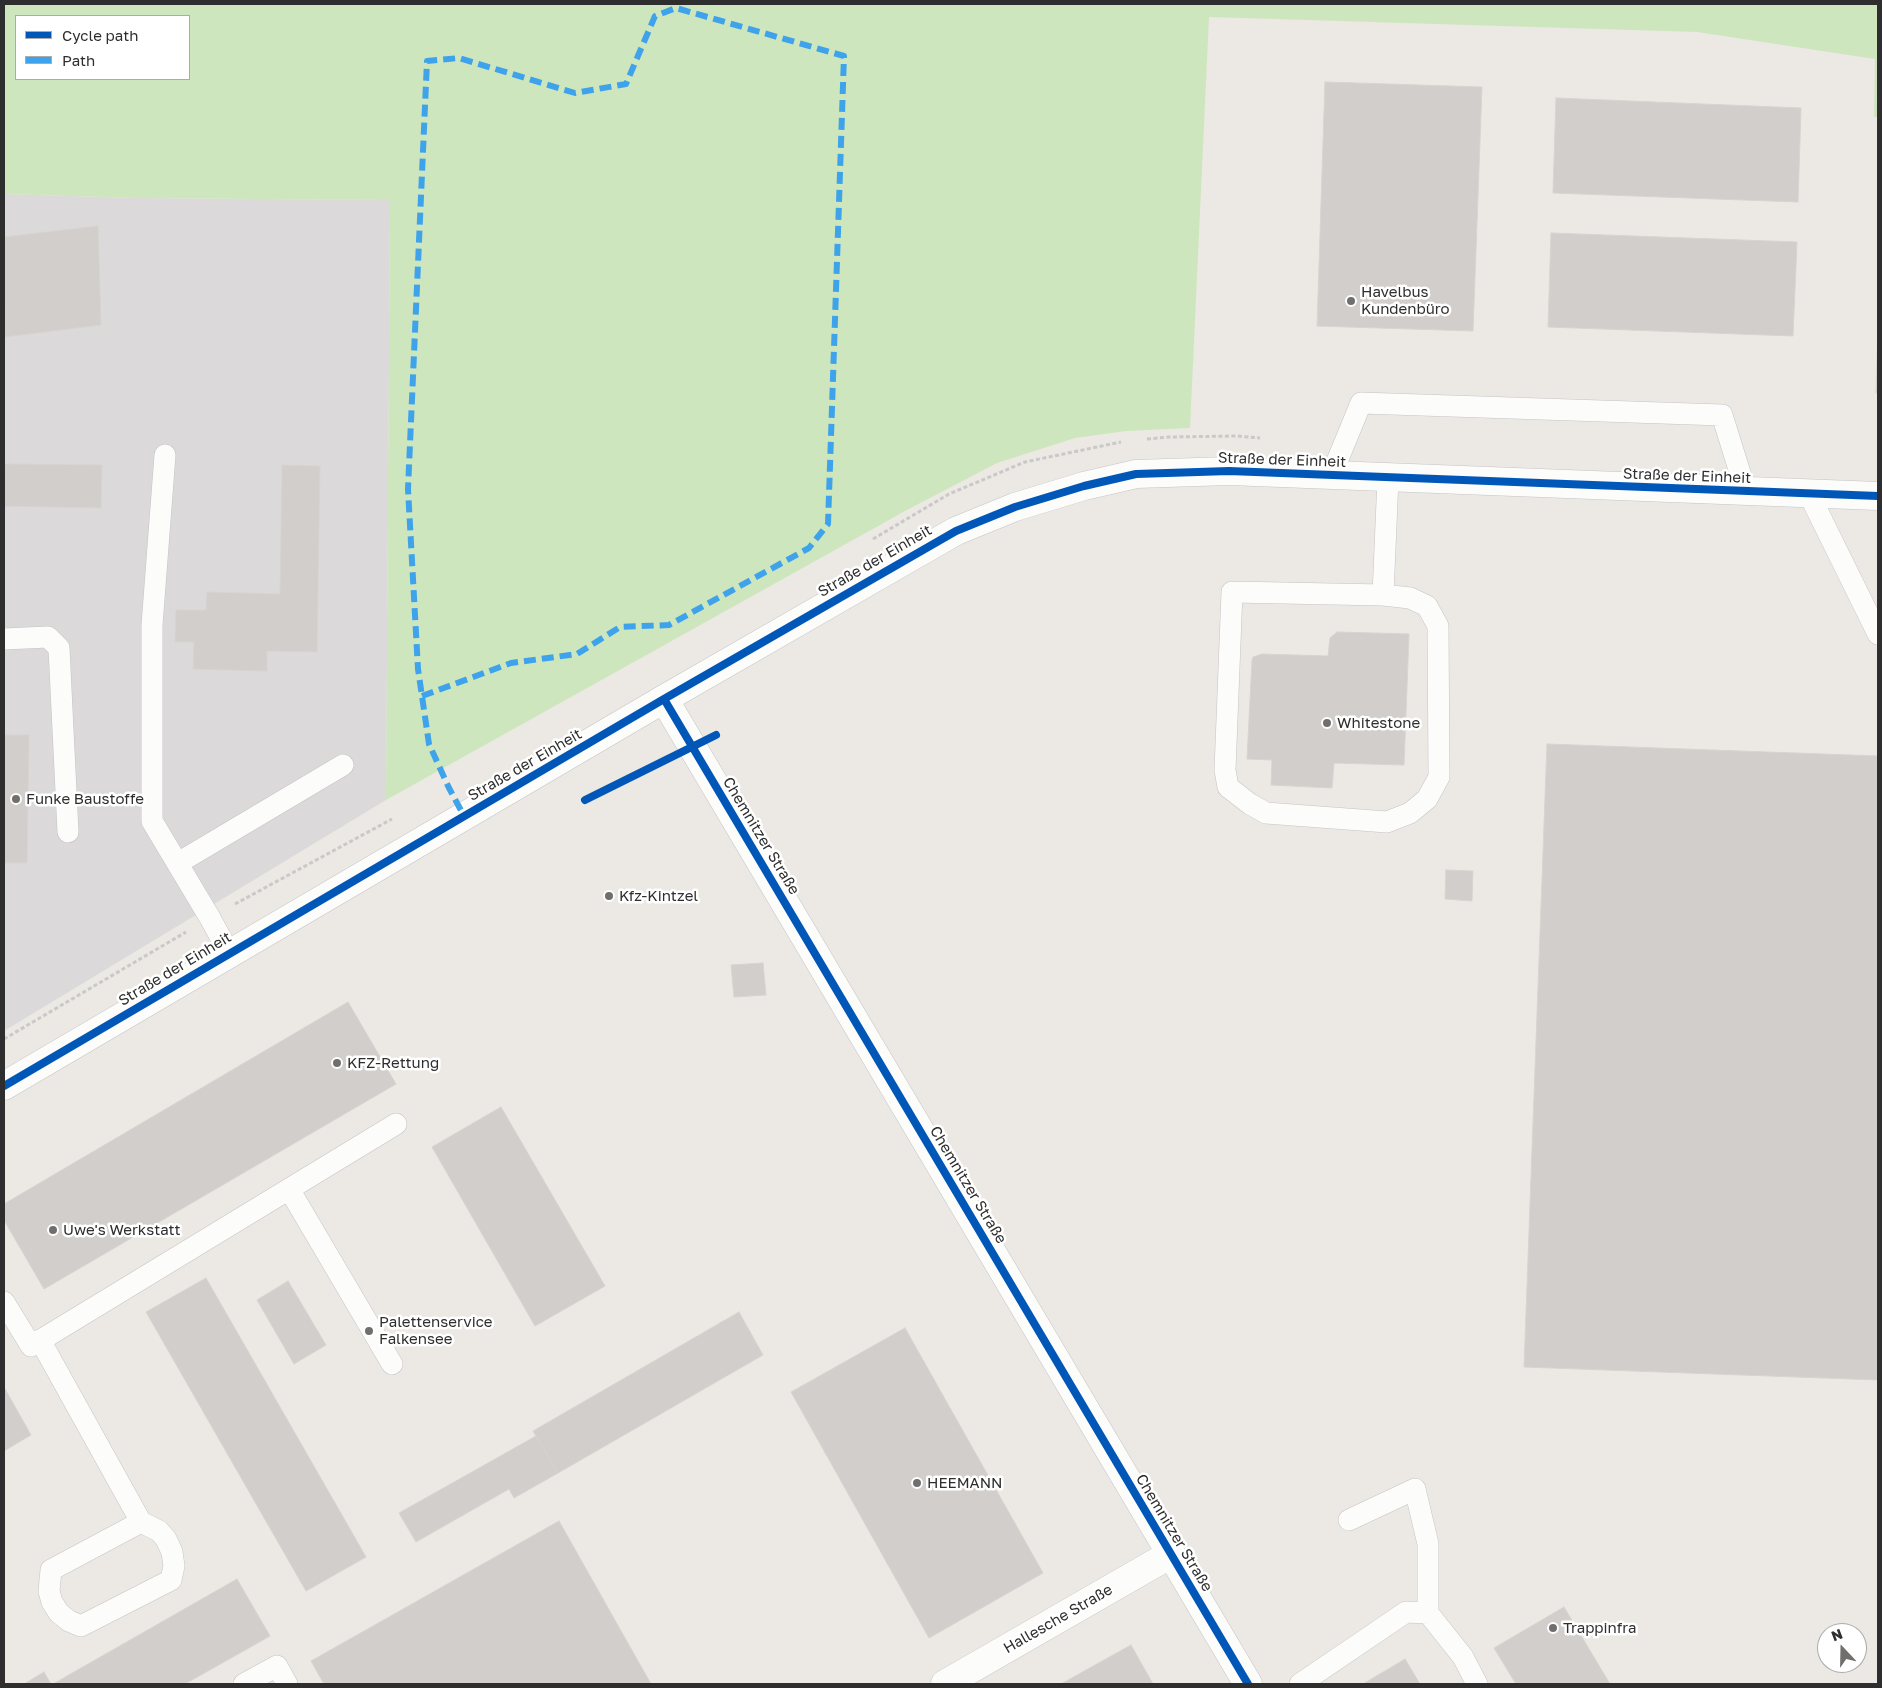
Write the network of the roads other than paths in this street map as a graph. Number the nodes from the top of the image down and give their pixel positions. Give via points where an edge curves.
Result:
1 (165, 455) dead end
2 (1331, 476) junction
3 (1388, 478) junction
4 (1746, 492) junction
5 (1809, 494) junction
6 (1878, 496) edge
7 (1383, 594) junction
8 (1878, 634) edge
9 (4, 639) edge
10 (664, 699) junction
11 (343, 765) dead end
12 (68, 832) dead end
13 (178, 863) junction
14 (228, 953) junction
15 (4, 1086) edge
16 (396, 1124) dead end
17 (289, 1189) junction
18 (4, 1302) edge
19 (40, 1340) junction
20 (392, 1364) dead end
21 (1349, 1520) dead end
22 (141, 1522) junction
23 (1171, 1554) junction
24 (1428, 1613) junction
25 (244, 1684) edge
26 (287, 1684) edge
27 (945, 1684) edge
28 (1248, 1684) edge
29 (1300, 1684) edge
30 (1477, 1684) edge

1 - 13 lane via 152,625 152,821
2 - 3 street, Straße der Einheit
2 - 4 lane via 1361,403 1702,414 1722,415
2 - 10 street, Straße der Einheit via 1229,471 1136,474 1015,507 956,531
3 - 4 street, Straße der Einheit
3 - 7 lane
4 - 5 street, Straße der Einheit
5 - 6 street, Straße der Einheit
5 - 8 lane
7 - 7 lane via 1410,598 1427,606 1438,626 1439,777 1427,799 1410,813 1387,822 1266,813 1250,804 1228,788 1225,770 1232,592
9 - 12 lane via 48,637 59,648
10 - 14 street, Straße der Einheit
10 - 23 street, Chemnitzer Straße
11 - 13 lane
13 - 14 lane
14 - 15 street, Straße der Einheit
16 - 17 lane
17 - 19 lane
17 - 20 lane
18 - 19 lane via 31,1346
19 - 22 lane
21 - 24 lane via 1415,1489 1428,1544
22 - 22 lane via 159,1531 166,1539 174,1566 171,1580 81,1626 59,1613 49,1591 51,1570
23 - 27 street, Hallesche Straße
23 - 28 street, Chemnitzer Straße
24 - 29 lane via 1406,1612
24 - 30 lane via 1463,1657
25 - 26 lane via 277,1666

